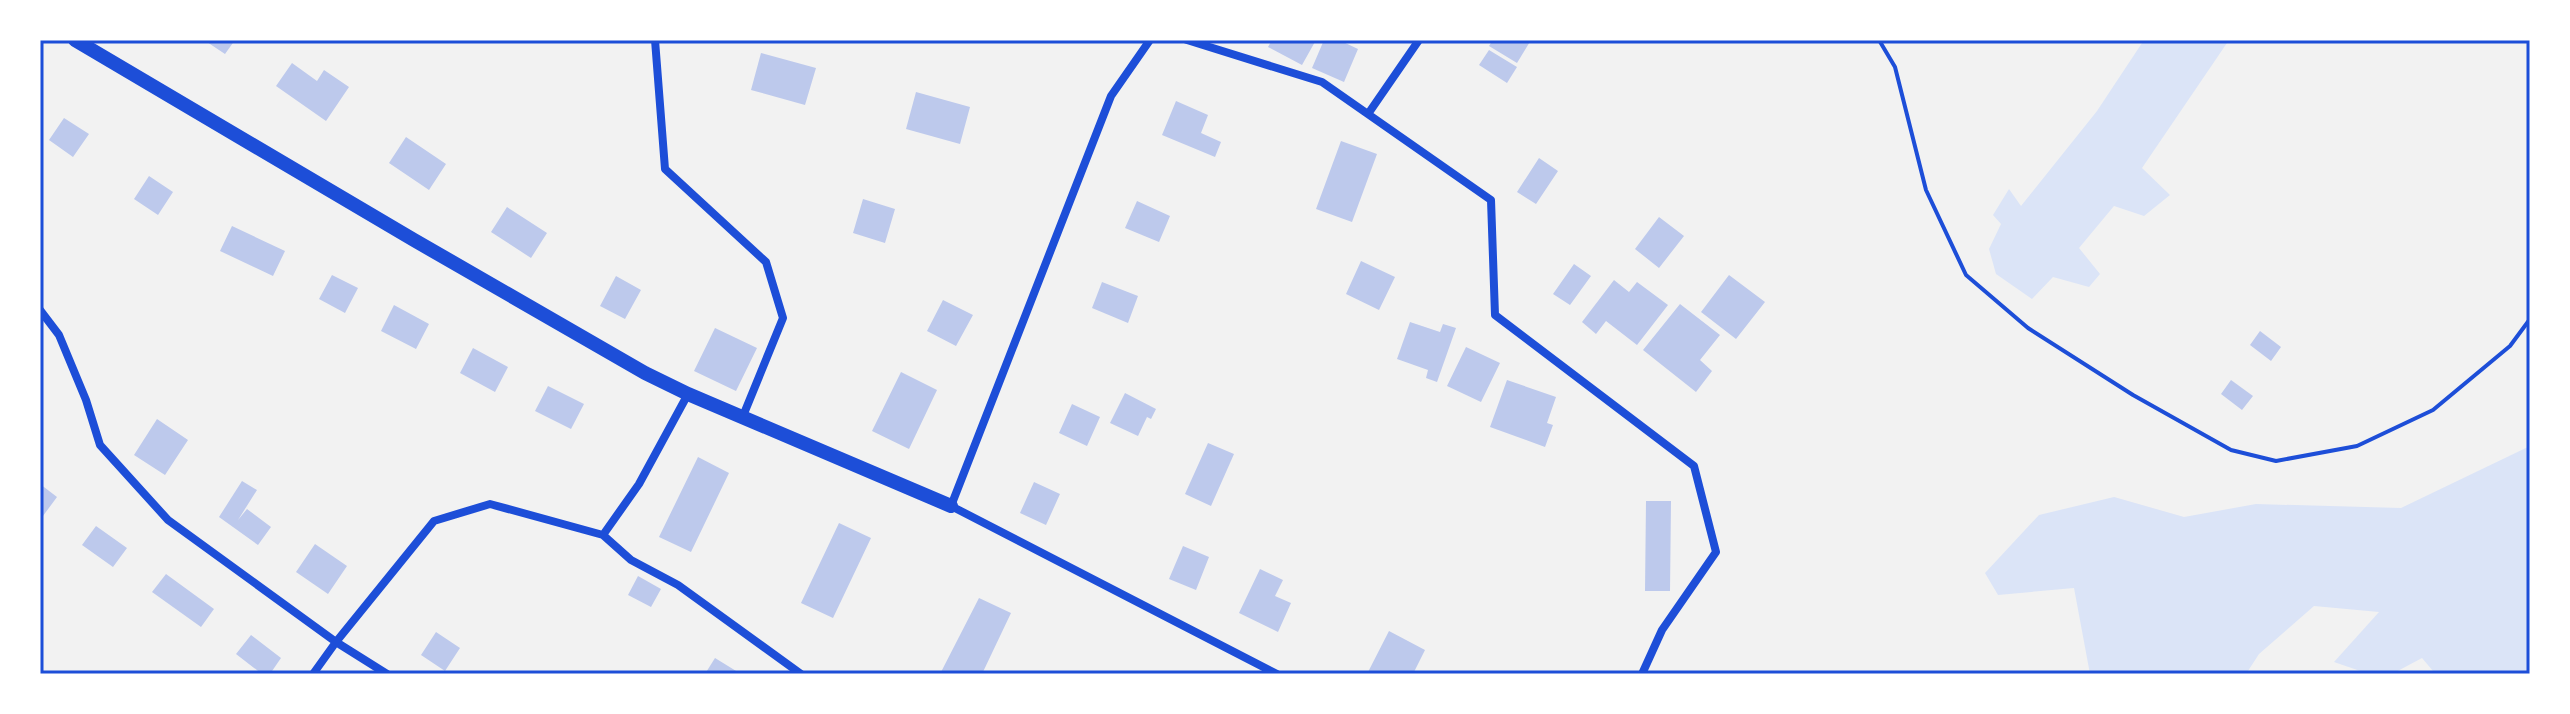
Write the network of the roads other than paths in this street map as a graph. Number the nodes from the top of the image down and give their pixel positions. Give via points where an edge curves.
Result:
1 (75, 40) edge
2 (655, 40) edge
3 (1150, 40) edge
4 (1187, 40) edge
5 (1419, 40) edge
6 (1368, 114) junction
7 (40, 310) edge
8 (688, 394) junction
9 (743, 416) junction
10 (951, 506) junction
11 (603, 535) junction
12 (336, 642) junction
13 (313, 674) edge
14 (387, 674) edge
15 (801, 674) edge
16 (1277, 674) edge
17 (1642, 674) edge

1 - 8 street
2 - 9 street via 665,169 766,262 783,318
3 - 10 street via 1111,96
4 - 6 street via 1322,82
5 - 6 street
6 - 17 street via 1491,200 1495,315 1694,466 1716,552 1662,630
7 - 12 street via 59,335 100,445 168,520
8 - 9 street
8 - 11 street via 639,484
9 - 10 street
10 - 16 street
11 - 12 street via 490,504 434,521
11 - 15 street via 631,560 678,585
12 - 13 street
12 - 14 street

